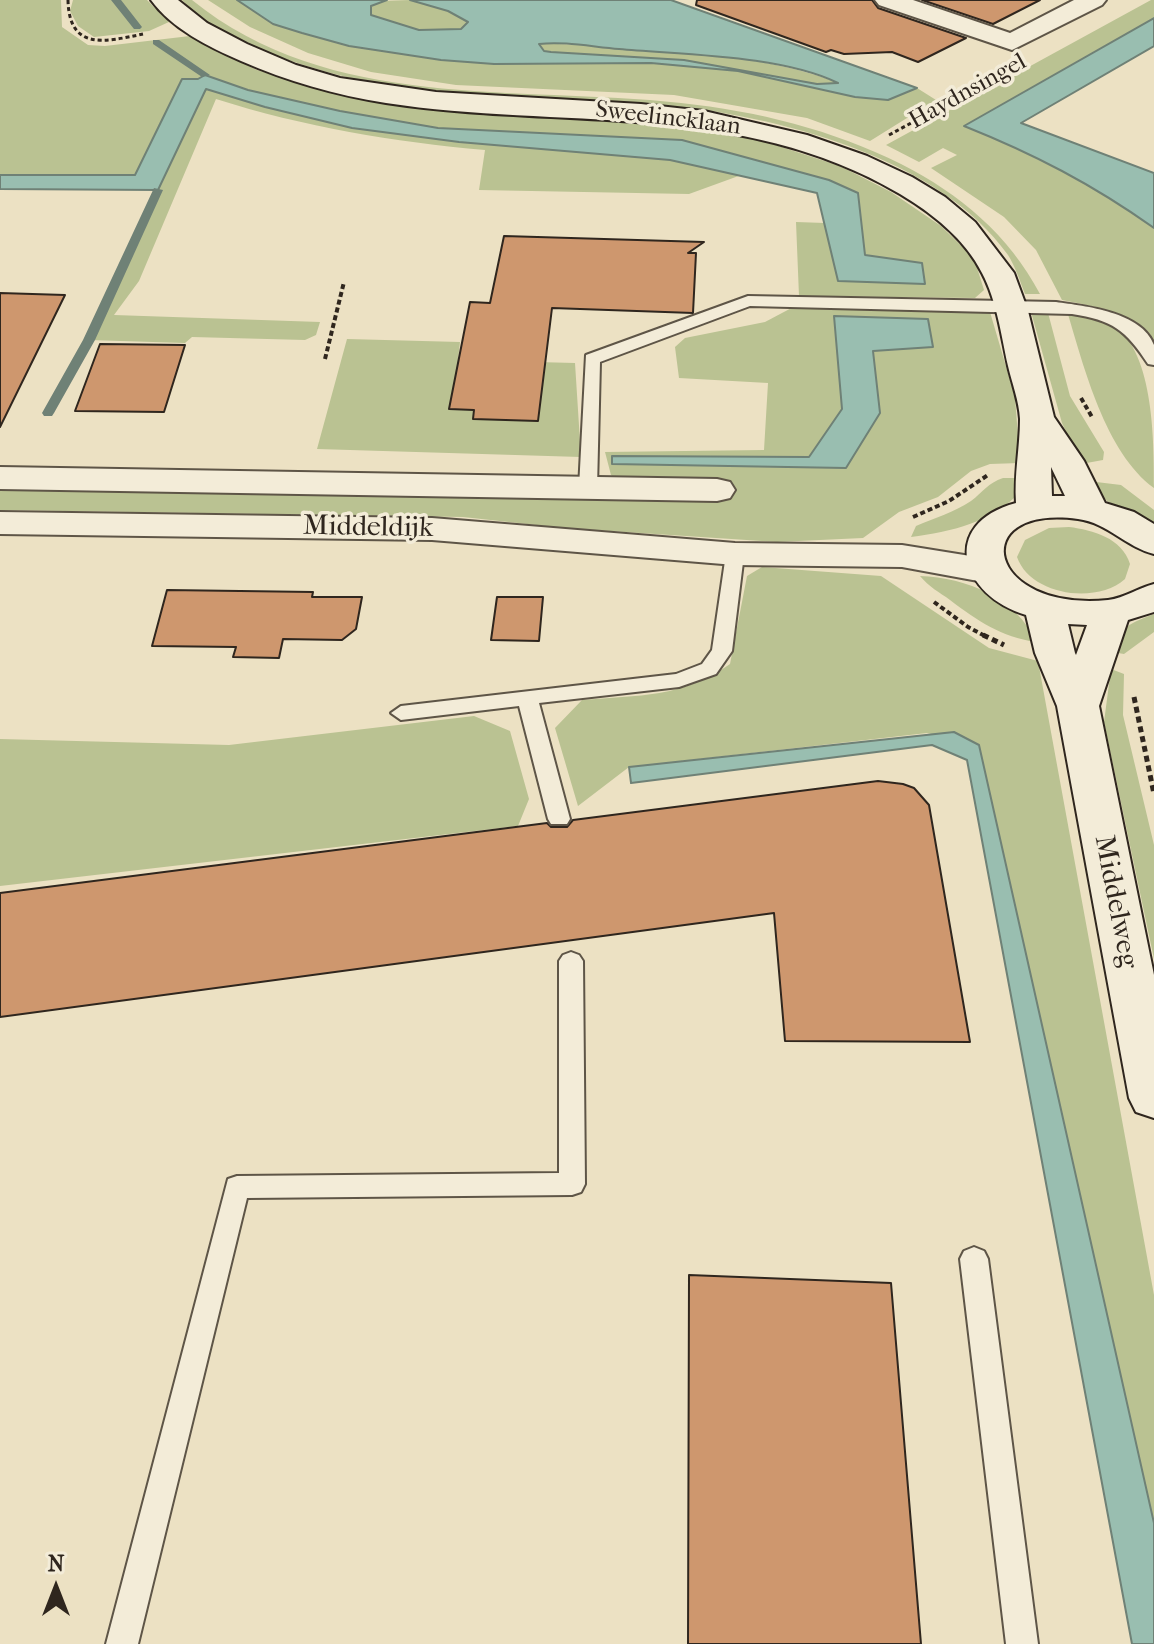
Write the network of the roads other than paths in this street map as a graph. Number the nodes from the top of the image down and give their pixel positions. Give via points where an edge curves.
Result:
1 (164, 0) edge
2 (888, 0) edge
3 (1093, 0) edge
4 (1010, 305) junction
5 (1154, 360) edge
6 (1038, 419) junction
7 (0, 478) edge
8 (588, 488) junction
9 (717, 490) dead end
10 (1035, 510) junction
11 (1091, 511) junction
12 (0, 523) edge
13 (1154, 543) edge
14 (735, 554) junction
15 (987, 558) junction
16 (1154, 596) edge
17 (1044, 608) junction
18 (1111, 613) junction
19 (528, 699) junction
20 (1078, 706) junction
21 (401, 713) dead end
22 (559, 819) dead end
23 (571, 961) dead end
24 (1154, 1098) edge
25 (974, 1259) dead end
26 (122, 1644) edge
27 (1022, 1644) edge

1 - 4 main road, Sweelincklaan via 187,24 273,67 346,87 435,103 642,112 729,124 785,136 857,161 935,204 973,239 997,272
2 - 3 main road, Haydnsingel via 1012,42
4 - 5 lane via 1114,318 1143,338
4 - 6 main road, Sweelincklaan
4 - 8 lane via 748,301 592,359
6 - 10 main road, Sweelincklaan
6 - 11 main road, Sweelincklaan
7 - 8 main road, Middeldijk
8 - 9 main road, Middeldijk
10 - 11 main road
10 - 15 main road via 997,526
11 - 13 main road via 1128,524
12 - 14 main road, Middeldijk via 432,529
14 - 15 main road, Middeldijk
14 - 19 lane via 722,651 709,669 679,680
15 - 17 main road via 1015,595
16 - 18 main road
17 - 18 main road
17 - 20 main road, Middelweg via 1055,653
18 - 20 main road
19 - 21 lane
19 - 22 lane
20 - 24 main road, Middelweg
23 - 26 lane via 572,1184 237,1187
25 - 27 lane

